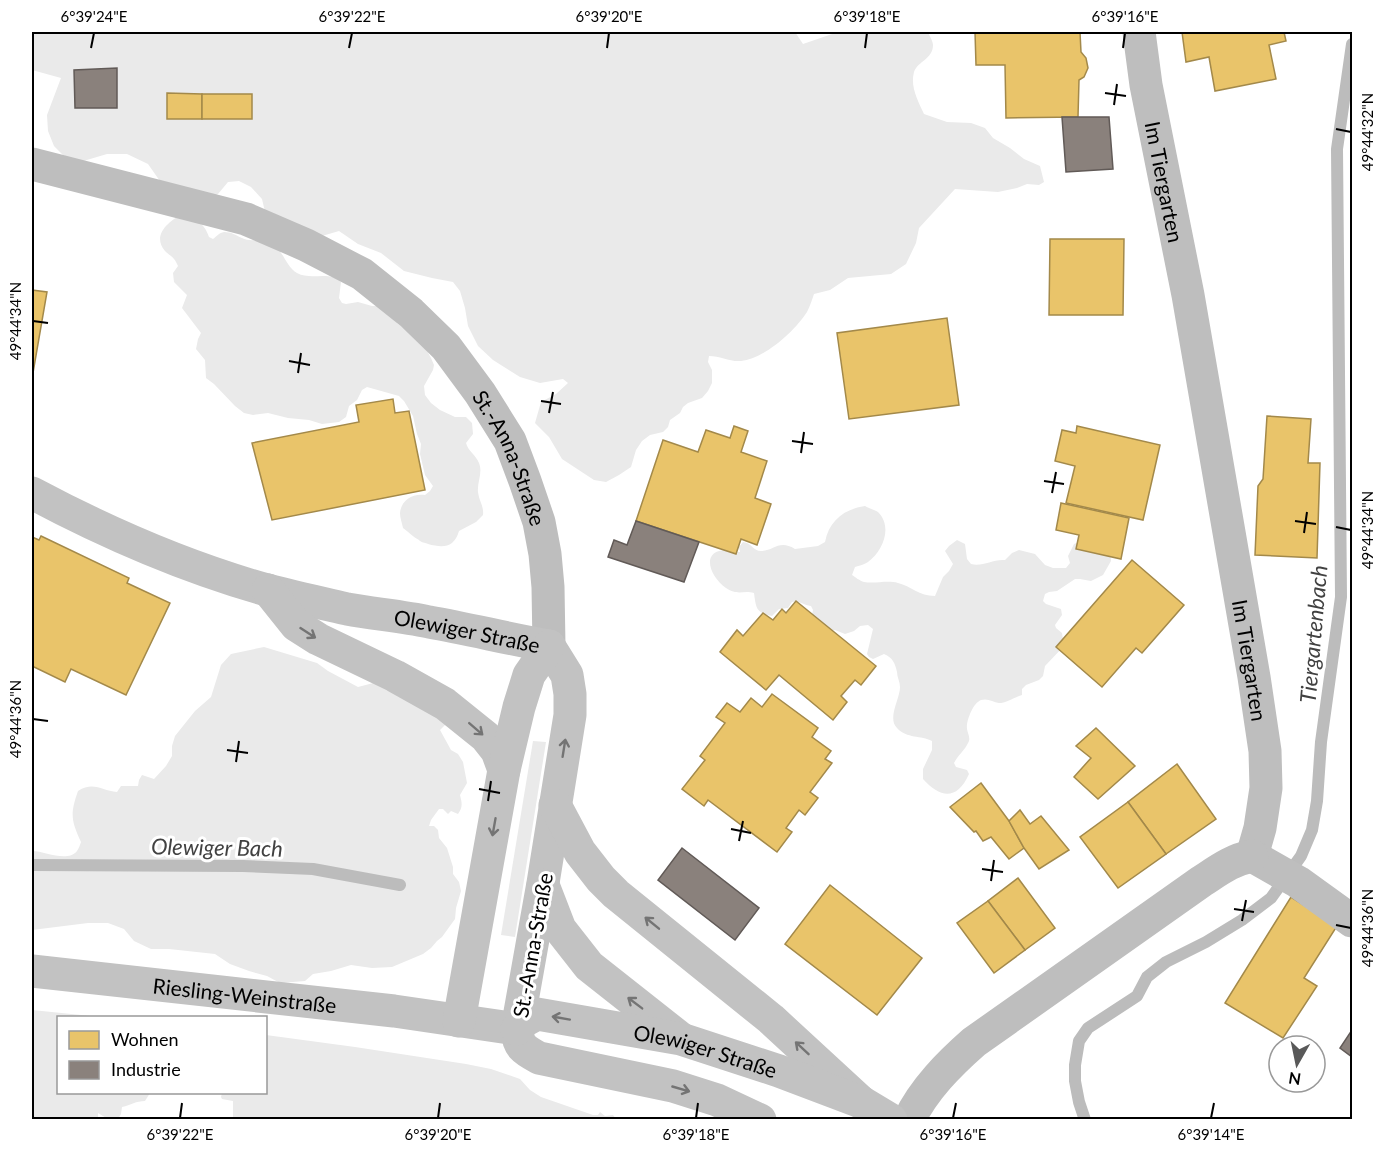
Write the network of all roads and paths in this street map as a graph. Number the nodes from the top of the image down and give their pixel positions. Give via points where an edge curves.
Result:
1 (1138, 32) edge
2 (32, 164) edge
3 (32, 493) edge
4 (268, 590) junction
5 (549, 646) junction
6 (504, 770) junction
7 (555, 806) junction
8 (1276, 870) junction
9 (543, 883) junction
10 (1353, 921) edge
11 (32, 971) edge
12 (459, 1021) junction
13 (517, 1029) junction
14 (681, 1039) junction
15 (861, 1102) junction
16 (760, 1119) edge
17 (891, 1119) edge
18 (909, 1119) edge

1 - 8 street, Im Tiergarten via 1252,665 1265,751 1266,788 1260,828
2 - 5 street, St.-Anna-Straße via 246,219 362,274 411,313 446,347 510,441 539,522 548,587
3 - 4 street, Olewiger Straße via 94,526 201,569
4 - 5 street, Olewiger Straße
4 -> 6 street via 296,625 445,704 486,737
5 - 6 street, Olewiger Straße via 529,675
7 -> 5 street, St.-Anna-Straße via 570,694 567,675
6 -> 12 street, Olewiger Straße
7 - 9 street, St.-Anna-Straße
15 -> 7 street via 771,1019 616,894 580,852
8 - 10 street
8 - 18 street via 1239,859 1202,881 975,1042 938,1077
9 - 13 street, St.-Anna-Straße
14 -> 9 street via 589,966 560,929
11 - 12 street, Riesling-Weinstraße
12 - 13 street
14 -> 13 street, Olewiger Straße via 537,1014
13 -> 16 street, Olewiger Straße via 518,1040 526,1051 539,1058 673,1086
14 - 15 street, Olewiger Straße
15 - 17 street, Olewiger Straße

